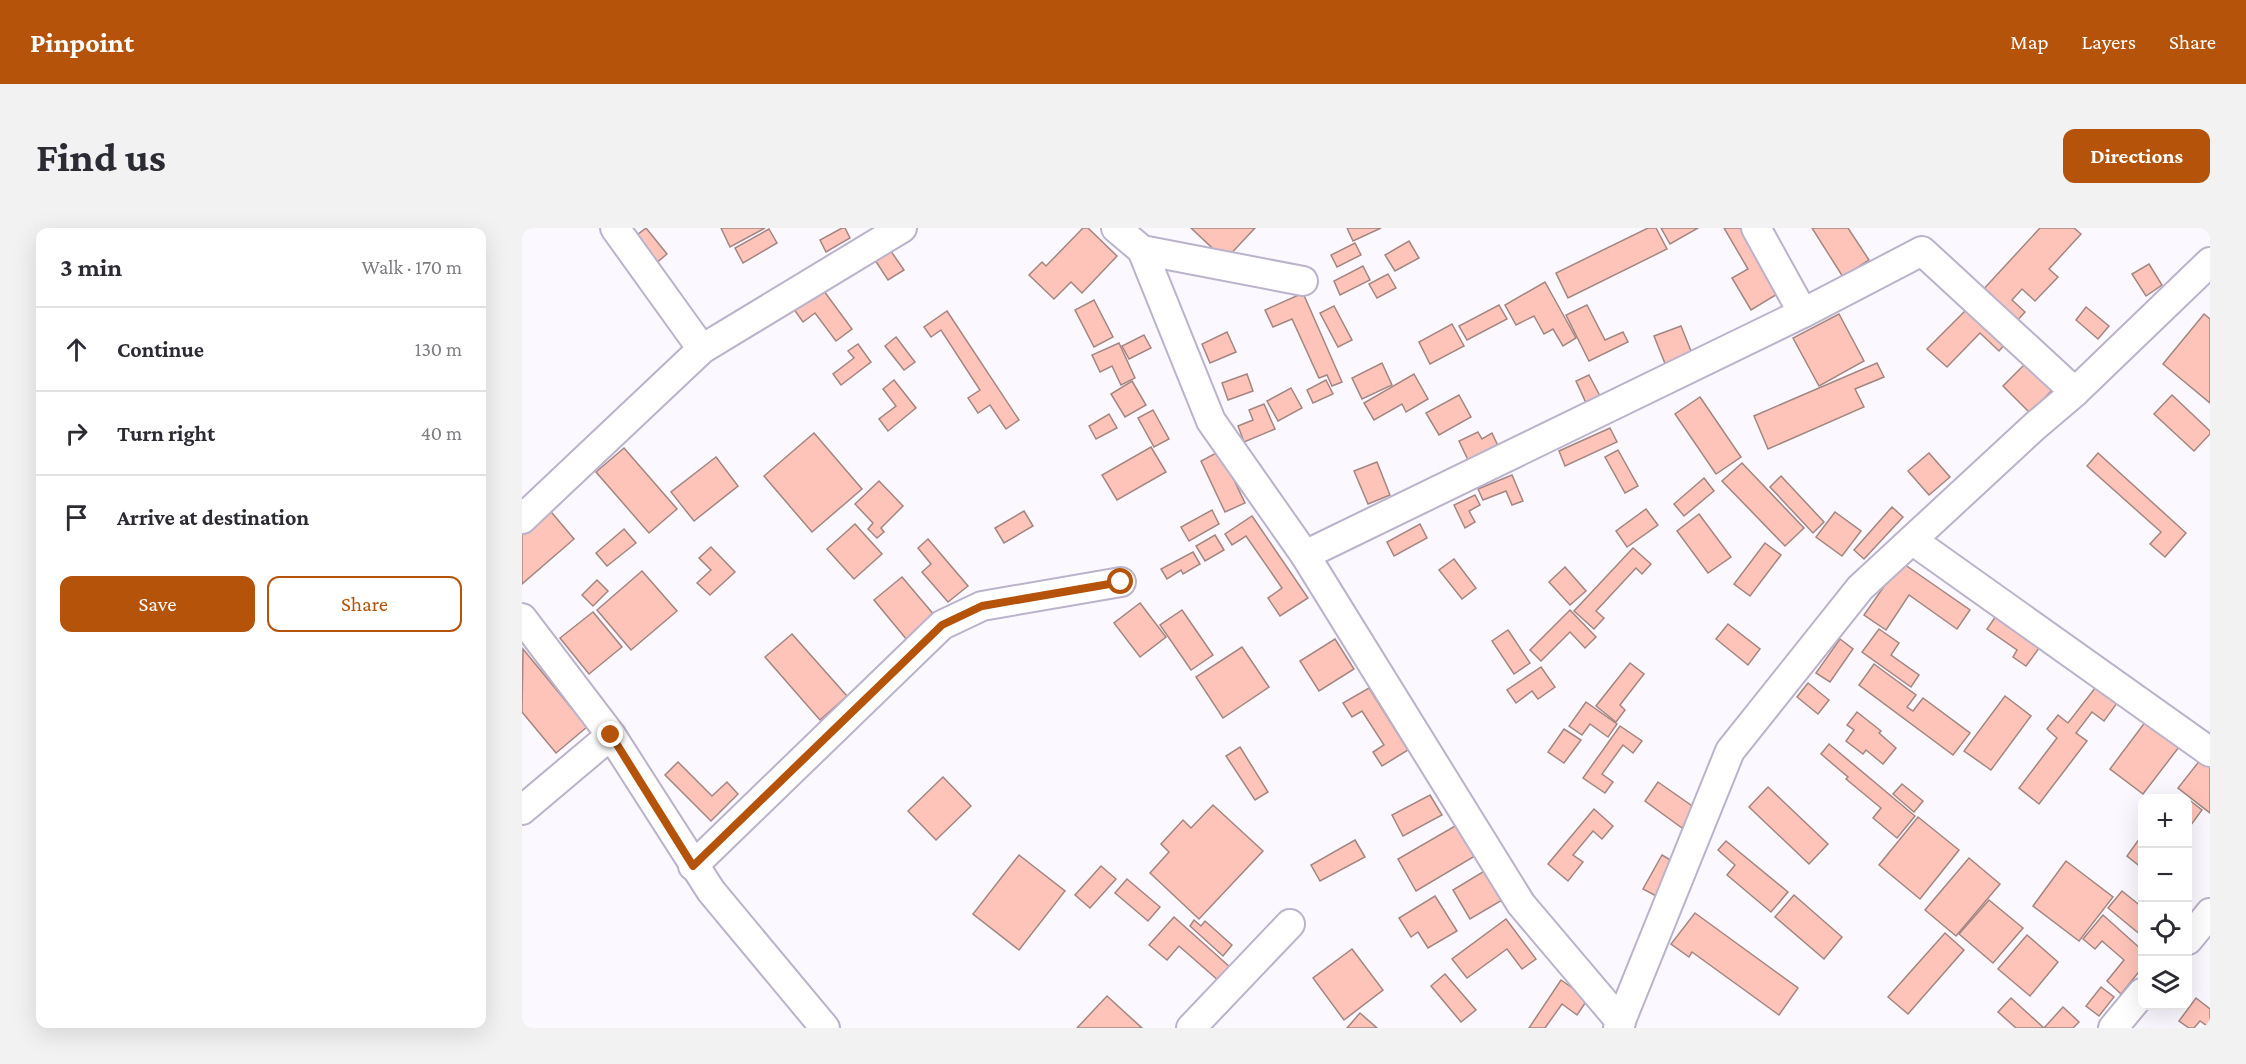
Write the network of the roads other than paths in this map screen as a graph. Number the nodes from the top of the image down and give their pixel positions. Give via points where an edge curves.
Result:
1 (615, 228) edge
2 (902, 228) edge
3 (1116, 228) edge
4 (1756, 228) edge
5 (1142, 250) junction
6 (2210, 262) edge
7 (1303, 281) dead end
8 (1803, 314) junction
9 (702, 349) junction
10 (2075, 392) junction
11 (522, 519) edge
12 (1912, 540) junction
13 (1305, 555) junction
14 (1121, 582) dead end
15 (522, 618) edge
16 (611, 735) junction
17 (2210, 752) edge
18 (522, 810) edge
19 (693, 866) junction
20 (2210, 914) edge
21 (1290, 924) dead end
22 (2192, 934) edge
23 (2138, 998) edge
24 (1619, 1025) edge
25 (825, 1028) edge
26 (1191, 1028) edge
27 (2113, 1028) edge

1 - 9 street
2 - 9 street
3 - 5 street
4 - 8 street
5 - 7 street
5 - 13 street via 1211,421
6 - 10 street
8 - 10 street via 1922,251
8 - 13 street
9 - 11 street
10 - 12 street
12 - 17 street
12 - 24 street via 1860,588 1730,751
13 - 24 street via 1521,904
14 - 19 street via 982,606 942,625
15 - 16 street
16 - 18 street
16 - 19 street
19 - 25 street
20 - 22 street
21 - 26 street
23 - 27 street

